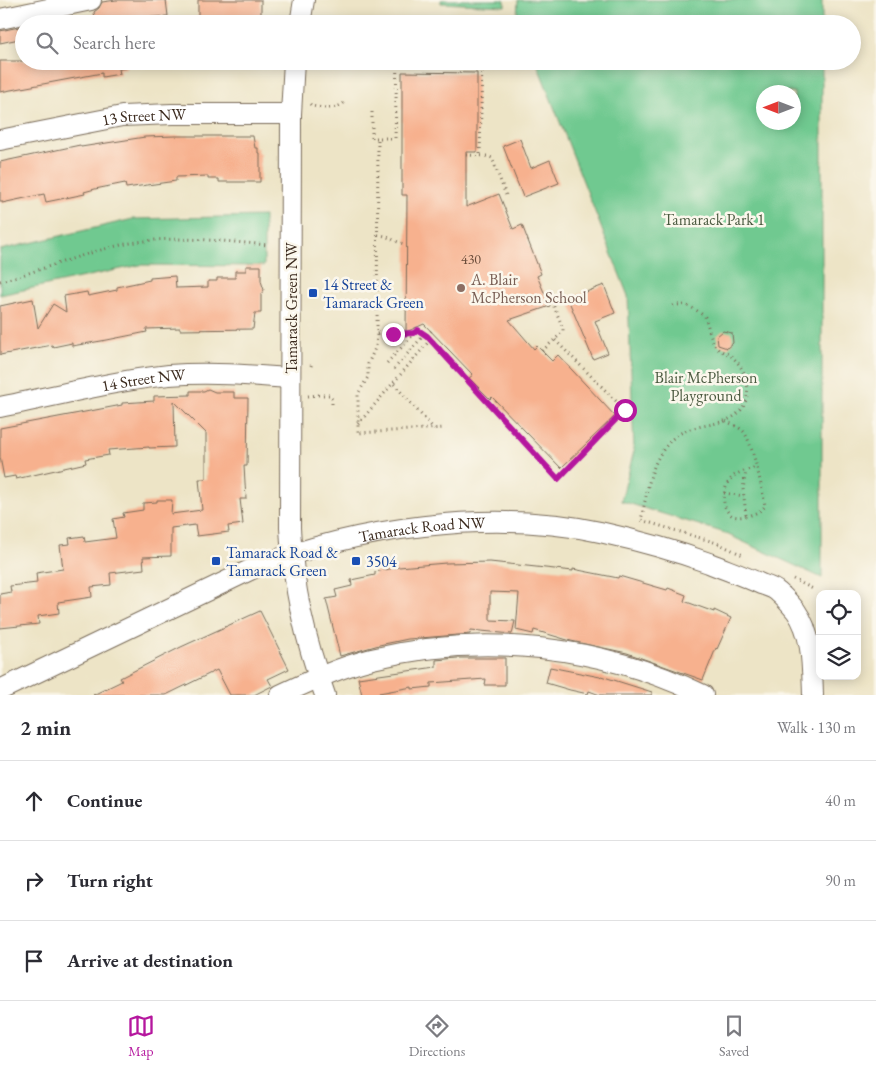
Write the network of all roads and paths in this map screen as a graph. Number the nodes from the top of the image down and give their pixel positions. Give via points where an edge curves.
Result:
1 (91, 0) edge
2 (304, 0) edge
3 (19, 15) edge
4 (302, 15) edge
5 (15, 16) edge
6 (0, 19) edge
7 (293, 70) edge
8 (396, 70) edge
9 (482, 70) edge
10 (308, 102) dead end
11 (346, 102) dead end
12 (372, 112) dead end
13 (291, 114) junction
14 (378, 138) junction
15 (0, 140) edge
16 (466, 155) dead end
17 (480, 155) junction
18 (507, 198) dead end
19 (378, 235) junction
20 (406, 244) dead end
21 (269, 245) dead end
22 (0, 281) edge
23 (550, 297) dead end
24 (673, 306) dead end
25 (433, 329) dead end
26 (414, 333) junction
27 (377, 334) junction
28 (426, 335) junction
29 (431, 339) junction
30 (554, 339) junction
31 (542, 351) dead end
32 (387, 363) dead end
33 (394, 369) dead end
34 (290, 378) junction
35 (394, 384) junction
36 (307, 396) dead end
37 (332, 405) dead end
38 (0, 407) edge
39 (726, 421) junction
40 (358, 424) junction
41 (444, 428) dead end
42 (434, 429) junction
43 (756, 468) junction
44 (746, 471) junction
45 (724, 493) junction
46 (744, 496) junction
47 (746, 516) junction
48 (641, 520) dead end
49 (291, 554) junction
50 (322, 686) edge
51 (0, 690) edge
52 (280, 695) edge
53 (703, 695) edge
54 (813, 695) edge

1 - 3 street
2 - 4 street
5 - 6 street
7 - 13 street, Tamarack Green NW
8 - 14 path via 395,138
9 - 17 path
10 - 11 path via 312,106 329,108 343,106
12 - 14 path via 372,138
13 - 15 street, 13 Street NW via 122,116
13 - 34 street, Tamarack Green NW
14 - 19 path
16 - 17 path
17 - 18 path via 492,158
19 - 20 path
19 - 27 path
21 - 22 path via 190,238 154,240 121,245
23 - 30 path via 563,328 563,332
24 - 39 path via 689,306 705,317 718,348 732,356 746,377 748,387 744,406
25 - 28 path
26 - 27 path
26 - 28 path via 418,330
26 - 32 path
27 - 40 path via 375,350 368,364 368,377 356,399
28 - 29 path
28 - 33 path
29 - 30 path via 558,479 625,410
29 - 35 path
30 - 31 path
34 - 38 street, 14 Street NW via 228,374 167,376
34 - 49 street, Tamarack Green NW
35 - 40 path
35 - 42 path
36 - 37 path via 329,395 333,399
39 - 43 path via 743,431
39 - 48 path via 684,431 666,446 654,467
40 - 42 path via 358,433
41 - 42 path
43 - 44 path
43 - 47 path via 765,506 763,510
44 - 45 path via 732,477
44 - 46 path
45 - 46 path
45 - 47 path via 730,514
46 - 47 path
49 - 50 street, Tamarack Green NW via 301,617
49 - 51 street, Tamarack Road NW via 252,569
49 - 54 street, Tamarack Road NW via 362,536 486,522 599,532 662,548 745,576 777,591 797,613 809,638
50 - 52 street
50 - 53 street via 371,659 449,647 532,647 616,662

